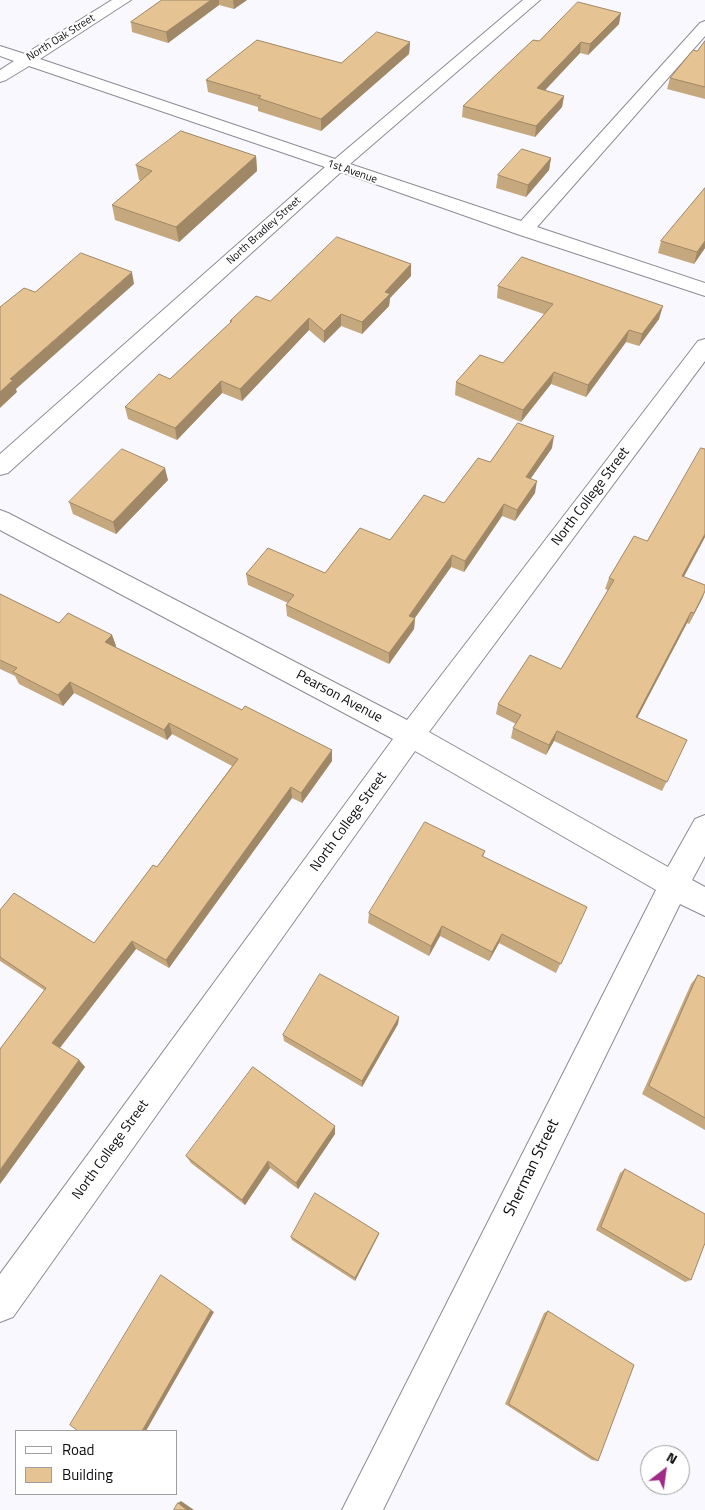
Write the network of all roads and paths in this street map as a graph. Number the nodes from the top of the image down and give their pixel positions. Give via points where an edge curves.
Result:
1 (123, 0) edge
2 (532, 0) edge
3 (705, 26) edge
4 (0, 51) edge
5 (26, 60) junction
6 (0, 77) edge
7 (336, 167) junction
8 (524, 230) junction
9 (705, 290) edge
10 (705, 346) edge
11 (5, 456) edge
12 (0, 519) edge
13 (411, 735) junction
14 (705, 828) edge
15 (674, 884) junction
16 (705, 902) edge
17 (0, 1304) edge
18 (362, 1510) edge

1 - 5 street, North Oak Street
2 - 7 street, North Bradley Street
3 - 8 street
4 - 5 street, 1st Avenue
5 - 6 street, North Oak Street
5 - 7 street, 1st Avenue
7 - 8 street, 1st Avenue
7 - 11 street, North Bradley Street
8 - 9 street, 1st Avenue
10 - 13 street, North College Street
12 - 13 street, Pearson Avenue
13 - 15 street, Pearson Avenue
13 - 17 street, North College Street
14 - 15 street, Sherman Street
15 - 16 street, Pearson Avenue
15 - 18 street, Sherman Street

